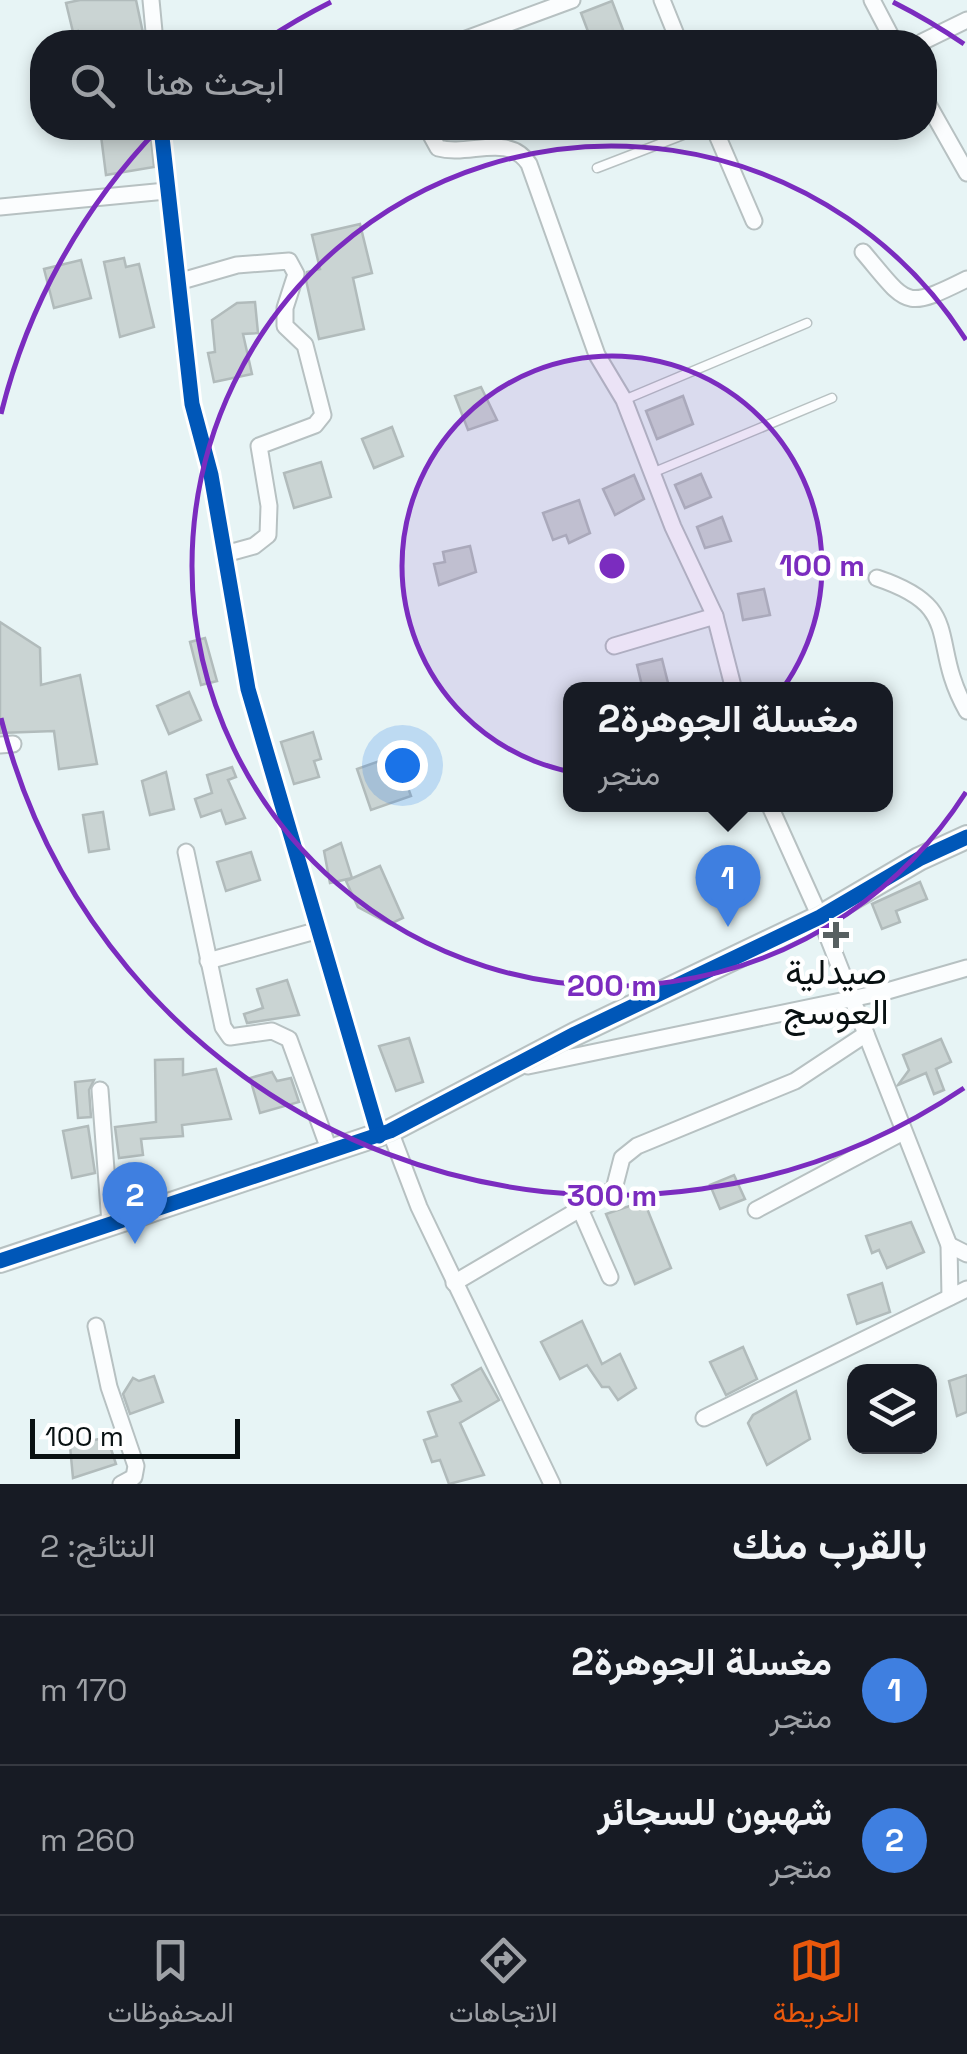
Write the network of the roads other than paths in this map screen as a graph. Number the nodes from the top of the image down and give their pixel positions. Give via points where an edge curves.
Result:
1 (151, 0) edge
2 (572, 0) edge
3 (662, 0) edge
4 (872, 0) edge
5 (967, 20) edge
6 (153, 30) edge
7 (491, 30) edge
8 (674, 30) edge
9 (888, 30) edge
10 (937, 35) edge
11 (937, 120) edge
12 (162, 140) edge
13 (434, 140) edge
14 (670, 140) edge
15 (719, 140) edge
16 (597, 168) dead end
17 (967, 173) edge
18 (166, 190) junction
19 (0, 207) edge
20 (754, 222) dead end
21 (864, 252) dead end
22 (967, 279) edge
23 (178, 282) junction
24 (807, 322) dead end
25 (832, 398) dead end
26 (624, 400) junction
27 (652, 474) junction
28 (225, 554) junction
29 (877, 578) dead end
30 (715, 616) junction
31 (614, 646) dead end
32 (732, 682) edge
33 (967, 711) edge
34 (774, 812) edge
35 (967, 837) edge
36 (186, 852) dead end
37 (820, 917) junction
38 (319, 930) junction
39 (208, 961) junction
40 (967, 968) edge
41 (852, 997) junction
42 (866, 1034) junction
43 (519, 1068) junction
44 (100, 1090) dead end
45 (902, 1132) junction
46 (385, 1134) junction
47 (330, 1152) junction
48 (580, 1209) junction
49 (756, 1210) dead end
50 (110, 1223) junction
51 (949, 1245) junction
52 (967, 1254) edge
53 (0, 1261) edge
54 (610, 1277) dead end
55 (454, 1283) junction
56 (967, 1289) edge
57 (950, 1297) junction
58 (96, 1326) dead end
59 (704, 1418) dead end
60 (121, 1484) edge
61 (552, 1484) edge

1 - 6 street
2 - 7 street
3 - 8 street
4 - 9 street
5 - 10 street
11 - 17 street
12 - 18 street
13 - 26 street via 438,148 521,152 598,355
14 - 16 lane
15 - 20 street
18 - 19 street
18 - 23 street
21 - 22 street via 910,300 922,301
23 - 28 street via 192,404
23 - 28 street via 236,265 289,261 296,274 285,326 305,346 322,400 315,426 259,446 268,535
24 - 26 lane
25 - 27 lane
26 - 27 street
27 - 30 street
28 - 38 street via 248,690
29 - 33 street via 922,595 946,623 952,684
30 - 31 street
30 - 32 street
34 - 37 street
35 - 37 street
36 - 39 street
37 - 41 street
37 - 43 street via 575,1034
38 - 39 street
38 - 46 street
39 - 47 street via 226,1034 272,1031 294,1046
40 - 41 street
41 - 42 street
41 - 43 street
42 - 45 street
42 - 48 street via 795,1082 638,1146 622,1158 617,1185
43 - 46 street
44 - 50 street
45 - 49 street
45 - 51 street
46 - 47 street
46 - 55 street
47 - 50 street
48 - 54 street
48 - 55 street
50 - 53 street
51 - 52 street
51 - 57 street
55 - 61 street
56 - 57 street
57 - 59 street
58 - 60 street via 136,1466 134,1477

